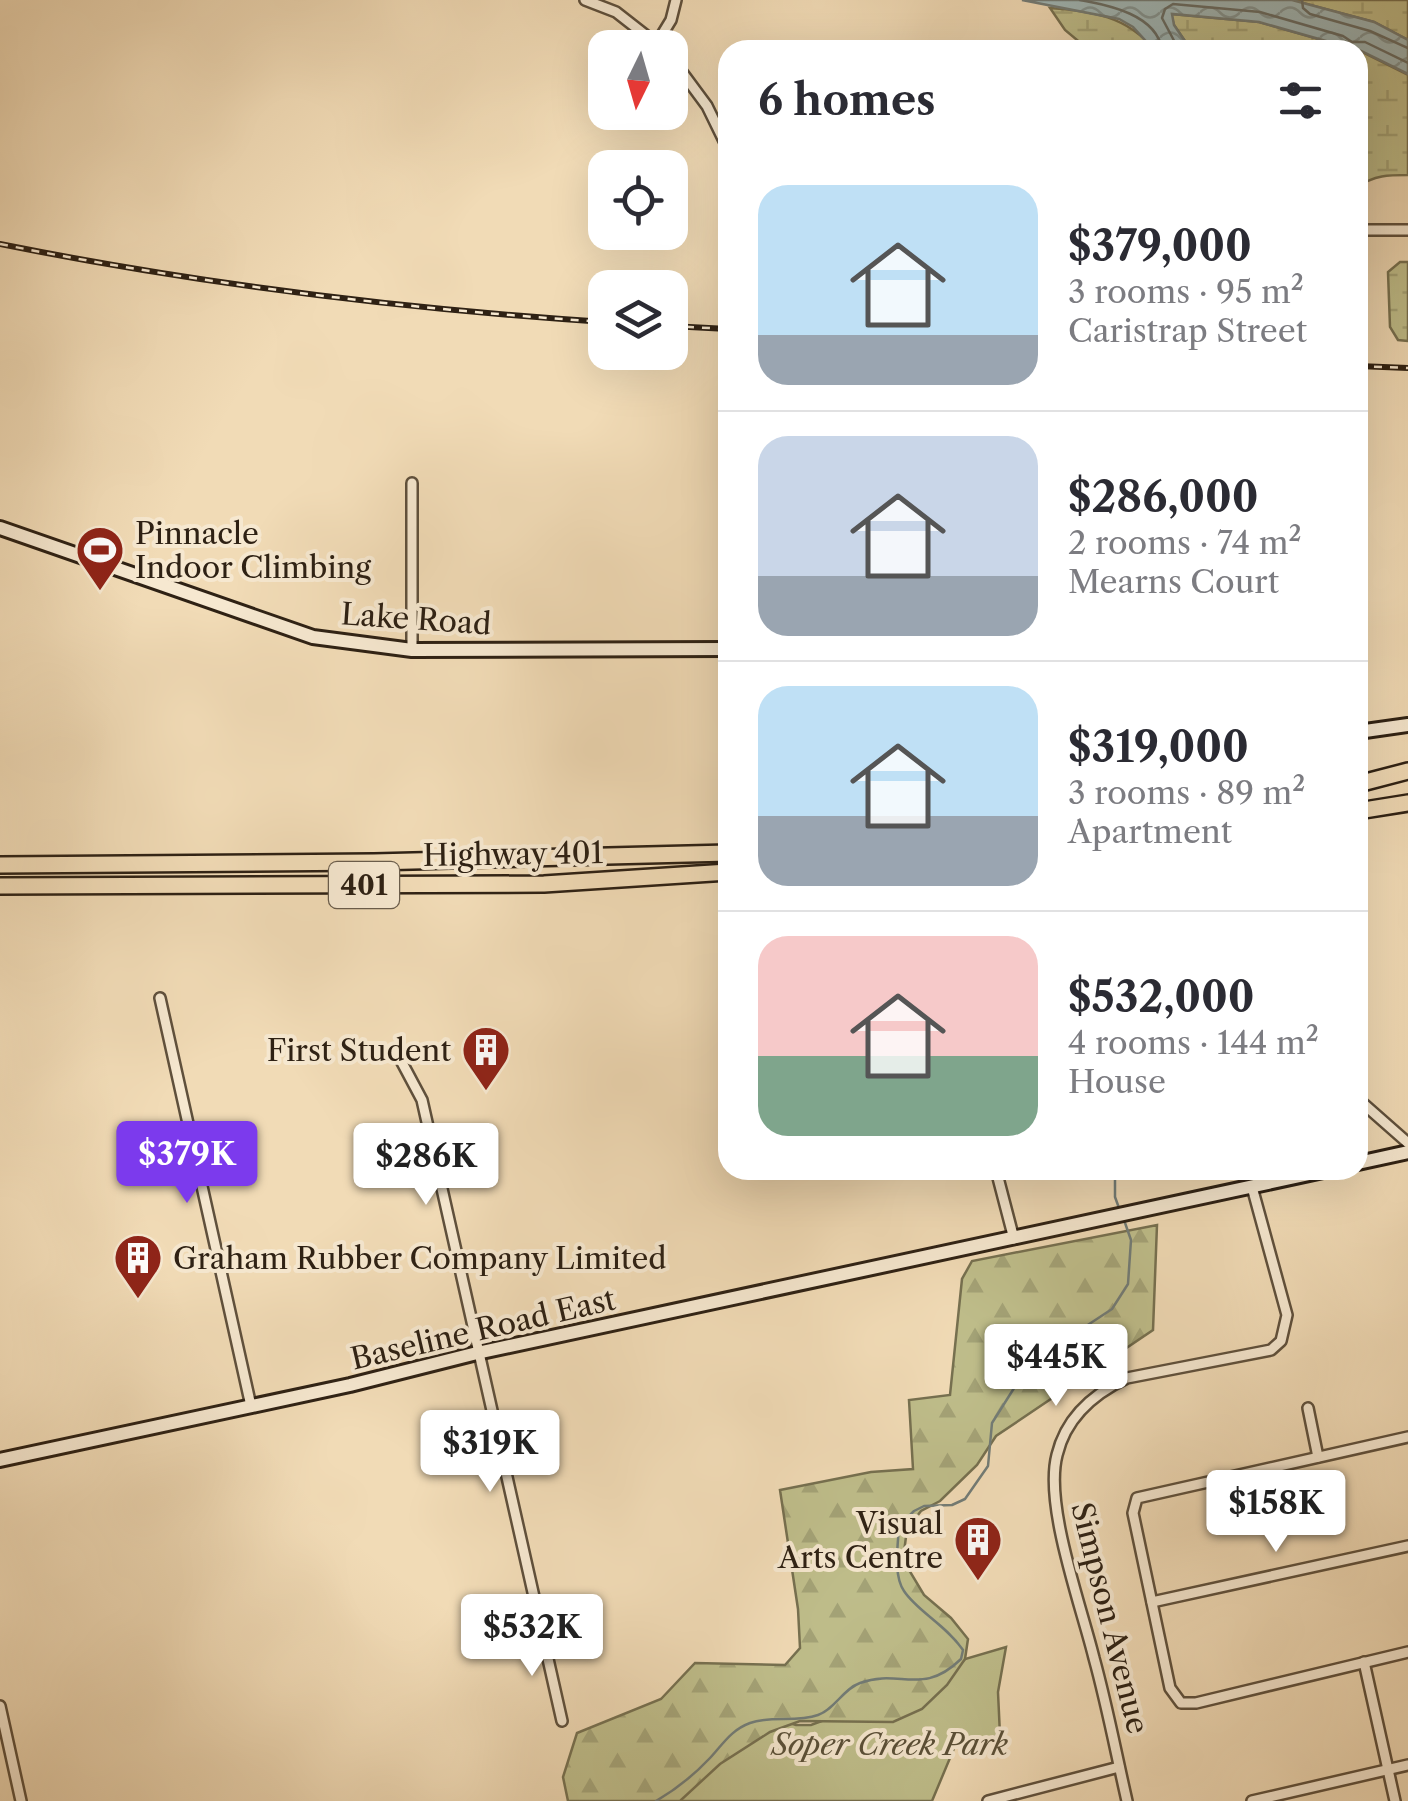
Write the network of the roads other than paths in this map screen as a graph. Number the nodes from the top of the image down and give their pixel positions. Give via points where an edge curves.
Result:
1 (584, 0) edge
2 (676, 0) edge
3 (640, 30) edge
4 (667, 30) edge
5 (688, 80) edge
6 (718, 128) edge
7 (1368, 230) edge
8 (1408, 230) edge
9 (412, 483) dead end
10 (0, 528) edge
11 (718, 649) edge
12 (412, 650) junction
13 (1408, 725) edge
14 (1368, 731) edge
15 (1408, 771) edge
16 (1408, 780) edge
17 (1368, 783) edge
18 (1368, 785) edge
19 (1408, 803) edge
20 (1408, 811) edge
21 (1368, 812) edge
22 (1368, 813) edge
23 (718, 854) edge
24 (0, 865) edge
25 (718, 873) edge
26 (0, 886) edge
27 (160, 998) dead end
28 (398, 1055) dead end
29 (1368, 1109) edge
30 (1408, 1143) edge
31 (1408, 1152) edge
32 (1368, 1161) edge
33 (999, 1180) edge
34 (1283, 1180) edge
35 (1252, 1187) junction
36 (1014, 1239) junction
37 (477, 1353) junction
38 (251, 1406) junction
39 (1308, 1408) dead end
40 (1408, 1437) edge
41 (1318, 1457) junction
42 (0, 1460) edge
43 (1408, 1546) edge
44 (1152, 1602) junction
45 (1408, 1652) edge
46 (1364, 1662) junction
47 (0, 1706) edge
48 (562, 1721) dead end
49 (1408, 1765) edge
50 (1119, 1766) junction
51 (1388, 1770) junction
52 (1256, 1800) edge
53 (21, 1801) edge
54 (988, 1801) edge
55 (1127, 1801) edge
56 (1395, 1801) edge

1 - 3 street
2 - 4 street
5 - 6 street
7 - 8 street
9 - 12 street
10 - 12 street, Lake Road via 313,637
11 - 12 street, Lake Road
13 - 14 street
15 - 17 highway
16 - 18 highway
19 - 21 highway
20 - 22 highway
23 - 24 highway, Highway 401 / 401
25 - 26 highway, Highway 401 / 401 via 544,884
27 - 38 street
28 - 37 street via 422,1100
29 - 30 street
31 - 32 street
33 - 36 street
34 - 35 street, Baseline Road East
35 - 36 street, Baseline Road East
35 - 50 street, Simpson Avenue via 1287,1316 1281,1342 1271,1350 1109,1386 1076,1414 1057,1453 1053,1491 1063,1542
36 - 37 street, Baseline Road East
37 - 38 street, Baseline Road East
37 - 48 street
38 - 42 street, Baseline Road East
39 - 41 street
40 - 41 street
41 - 44 street via 1137,1498 1133,1514
43 - 44 street
44 - 46 street via 1170,1688 1181,1703
45 - 46 street
46 - 51 street
47 - 53 street
49 - 51 street
50 - 54 street
50 - 55 street, Simpson Avenue
51 - 52 street
51 - 56 street

